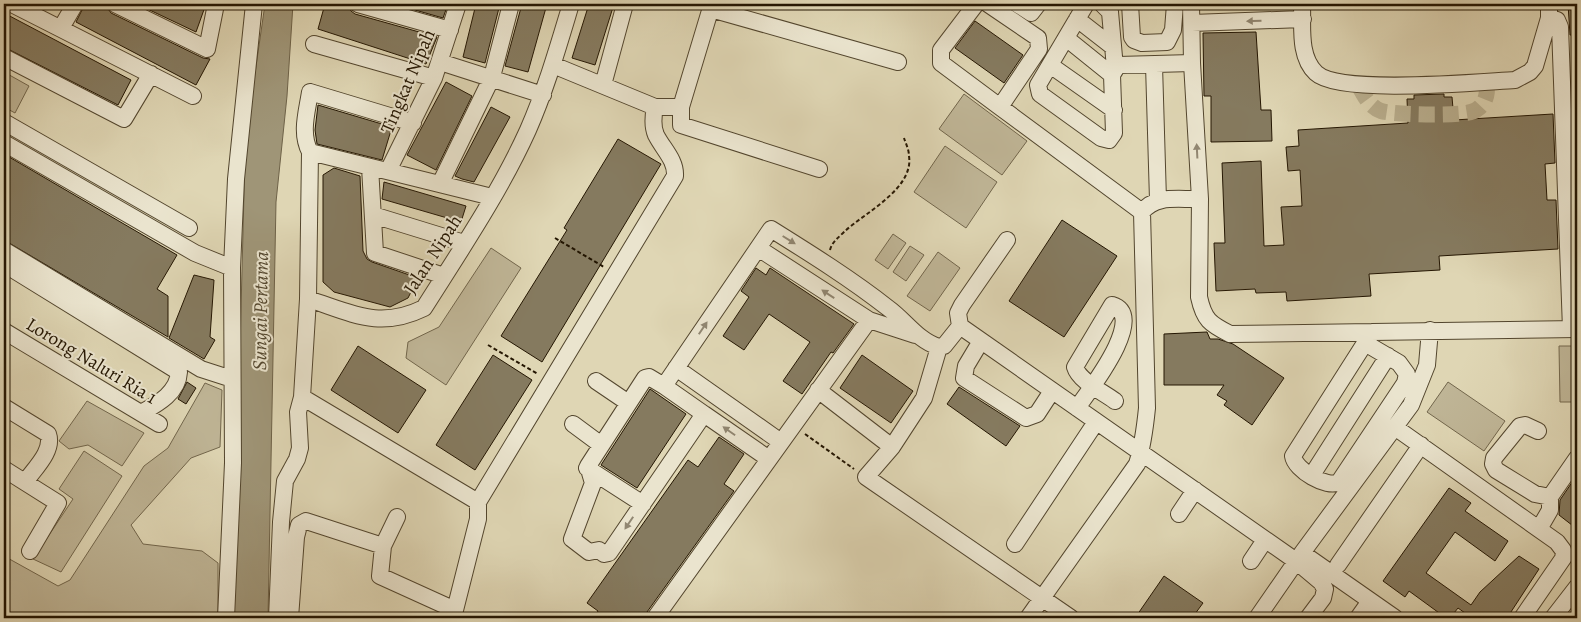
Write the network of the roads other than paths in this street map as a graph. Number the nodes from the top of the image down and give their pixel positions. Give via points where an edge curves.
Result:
1 (12, 4) edge
2 (75, 4) edge
3 (115, 4) edge
4 (216, 4) edge
5 (254, 4) edge
6 (358, 4) edge
7 (458, 4) edge
8 (511, 4) edge
9 (571, 4) edge
10 (625, 4) edge
11 (976, 4) edge
12 (988, 4) edge
13 (1017, 4) edge
14 (1038, 4) edge
15 (1086, 4) edge
16 (1102, 4) edge
17 (1130, 4) edge
18 (1139, 4) edge
19 (1163, 4) edge
20 (1175, 4) edge
21 (1192, 4) edge
22 (711, 6) edge
23 (1303, 11) edge
24 (1549, 11) edge
25 (1077, 19) junction
26 (1192, 23) junction
27 (61, 28) junction
28 (450, 30) junction
29 (1066, 38) junction
30 (1140, 42) junction
31 (1162, 42) junction
32 (314, 44) dead end
33 (1113, 47) junction
34 (4, 57) edge
35 (440, 62) junction
36 (898, 62) dead end
37 (1192, 63) junction
38 (553, 65) junction
39 (1050, 65) junction
40 (1154, 65) junction
41 (1114, 72) junction
42 (151, 74) junction
43 (492, 77) junction
44 (434, 78) junction
45 (602, 85) junction
46 (543, 94) junction
47 (193, 96) dead end
48 (654, 107) junction
49 (681, 107) junction
50 (1000, 107) junction
51 (1114, 110) junction
52 (4, 122) edge
53 (413, 123) junction
54 (4, 143) edge
55 (310, 152) junction
56 (370, 167) junction
57 (819, 169) dead end
58 (388, 171) junction
59 (440, 184) junction
60 (124, 191) junction
61 (492, 197) junction
62 (1200, 199) junction
63 (1158, 200) junction
64 (117, 207) junction
65 (1142, 212) junction
66 (373, 215) junction
67 (189, 228) dead end
68 (1007, 240) dead end
69 (464, 243) junction
70 (758, 248) junction
71 (4, 250) edge
72 (4, 264) edge
73 (232, 268) junction
74 (444, 276) junction
75 (308, 298) junction
76 (80, 303) junction
77 (869, 320) junction
78 (960, 326) junction
79 (1574, 329) edge
80 (1430, 330) junction
81 (4, 331) edge
82 (919, 336) junction
83 (1369, 337) junction
84 (981, 341) junction
85 (939, 348) junction
86 (1388, 356) junction
87 (676, 368) junction
88 (232, 379) junction
89 (596, 381) dead end
90 (664, 386) junction
91 (818, 390) junction
92 (1052, 391) junction
93 (302, 397) junction
94 (1115, 400) dead end
95 (627, 402) junction
96 (4, 407) edge
97 (1077, 408) junction
98 (141, 413) junction
99 (704, 414) junction
100 (1096, 422) junction
101 (159, 424) dead end
102 (573, 424) dead end
103 (1396, 428) junction
104 (1538, 431) dead end
105 (781, 442) junction
106 (600, 444) junction
107 (1421, 445) junction
108 (892, 447) junction
109 (1141, 452) junction
110 (1577, 458) edge
111 (769, 459) junction
112 (587, 468) junction
113 (4, 469) edge
114 (1312, 475) junction
115 (25, 482) junction
116 (1195, 490) junction
117 (1550, 497) junction
118 (478, 502) junction
119 (642, 504) junction
120 (1179, 514) dead end
121 (397, 518) dead end
122 (1539, 529) junction
123 (1265, 540) junction
124 (1016, 544) dead end
125 (383, 546) junction
126 (30, 551) dead end
127 (1299, 557) junction
128 (1251, 561) dead end
129 (1338, 565) dead end
130 (1577, 587) edge
131 (1042, 598) junction
132 (1370, 601) junction
133 (454, 614) edge
134 (226, 618) edge
135 (277, 618) edge
136 (290, 618) edge
137 (655, 618) edge
138 (1028, 618) edge
139 (1071, 618) edge
140 (1257, 618) edge
141 (1308, 618) edge
142 (1358, 618) edge
143 (1395, 618) edge
144 (1522, 618) edge
145 (1553, 618) edge

1 - 27 street
2 - 27 street
3 - 4 street via 207,49
5 - 73 street via 237,162
6 - 28 street
7 - 28 street, Tingkat Nipah
8 - 43 street
9 - 38 street, Jalan Nipah
10 - 45 street
11 - 50 street via 941,50 941,63
12 - 50 street via 1040,42 1039,49
13 - 14 street via 1031,13
15 - 25 street
16 - 33 street via 1110,12
17 - 30 street via 1132,37
18 - 30 street
19 - 31 street
20 - 31 street via 1171,37
21 - 26 street
22 - 36 street
22 - 49 street
23 - 24 street via 1306,57 1314,72 1324,79 1358,86 1515,80 1535,66
23 -> 26 street
24 - 79 street via 1560,27
25 - 29 street
25 - 33 street
26 - 37 street
27 - 42 street
28 - 35 street, Tingkat Nipah
29 - 39 street
29 - 41 street
30 - 31 street
32 - 44 street
33 - 41 street
34 - 42 street via 124,119
35 - 43 street
35 - 44 street, Tingkat Nipah
37 - 40 street
62 -> 37 street
38 - 45 street
38 - 46 street, Jalan Nipah
39 - 51 street
39 - 51 street via 1038,85 1040,94 1101,138 1112,139
40 - 41 street via 1118,65
40 - 63 street
41 - 51 street
42 - 47 street
43 - 46 street
43 - 59 street
44 - 53 street, Tingkat Nipah
45 - 48 street
46 - 61 street, Jalan Nipah via 527,132
48 - 49 street
48 - 118 street via 652,121 656,135 673,161 675,176
49 - 57 street via 681,125
50 - 65 street
52 - 60 street
53 - 55 street via 310,92 304,134
53 - 58 street, Tingkat Nipah
54 - 64 street
55 - 56 street, Jalan Nipah
55 - 75 street
56 - 58 street, Jalan Nipah
56 - 66 street
58 - 59 street, Jalan Nipah
59 - 61 street, Jalan Nipah
60 - 64 street
60 - 67 street
61 - 69 street, Jalan Nipah
62 - 63 street
62 - 83 street via 1199,297 1203,313 1212,325 1230,334
63 - 65 street via 1149,203
64 - 73 street via 195,253
65 - 109 street via 1147,408
66 - 69 street
66 - 74 street via 375,253
68 - 78 street via 962,305 958,313
69 - 74 street, Jalan Nipah
77 -> 70 street
70 -> 82 street via 771,228 890,309
87 -> 70 street
71 - 76 street
72 - 76 street
73 - 88 street
74 - 75 street, Jalan Nipah via 424,308 405,318 383,320 361,316
75 - 93 street
76 - 88 street via 202,369
76 - 98 street via 179,372 166,399
77 - 82 street
77 - 91 street
78 - 84 street
78 - 85 street
79 - 80 street
80 - 83 street
80 - 103 street via 1427,365 1419,388
81 - 98 street, Lorong Naluri Ria 1
82 - 85 street
83 - 86 street
83 - 114 street via 1293,456 1297,465
84 - 92 street
84 - 92 street via 966,366 964,378 1026,418 1037,414
85 - 108 street via 924,398
86 - 114 street
86 - 114 street via 1406,370 1405,383 1339,482 1327,484
87 - 90 street
87 - 105 street
88 - 134 street
89 - 95 street
90 - 95 street via 647,376
90 - 99 street
91 - 105 street
91 - 108 street
92 - 97 street
93 - 118 street
93 - 135 street via 298,412 300,448 285,481
94 - 97 street via 1092,384
95 - 106 street
96 - 115 street via 48,434 50,441
97 - 100 street
98 - 101 street, Lorong Naluri Ria 1
111 -> 99 street
99 - 119 street
100 - 109 street
100 - 124 street
102 - 106 street
103 - 107 street
103 - 127 street
104 - 117 street via 1520,426 1494,458 1493,464 1496,470 1535,494
105 - 111 street
106 - 112 street
107 - 122 street
107 - 129 street
108 - 131 street via 866,477
109 - 116 street
109 - 131 street via 1137,464
110 - 117 street
111 - 137 street
112 - 119 street
119 -> 112 street via 609,553 589,552 572,539 593,483
113 - 115 street
115 - 126 street via 58,503
116 - 120 street
116 - 123 street
117 - 122 street via 1550,510
118 - 133 street via 478,519
121 - 125 street
122 - 144 street via 1557,542 1564,557
123 - 127 street
123 - 128 street
125 - 133 street via 380,576
125 - 136 street via 306,522 299,525
127 - 132 street
127 - 140 street
127 - 141 street via 1325,589 1323,598
130 - 145 street
131 - 138 street
131 - 139 street
132 - 142 street
132 - 143 street

